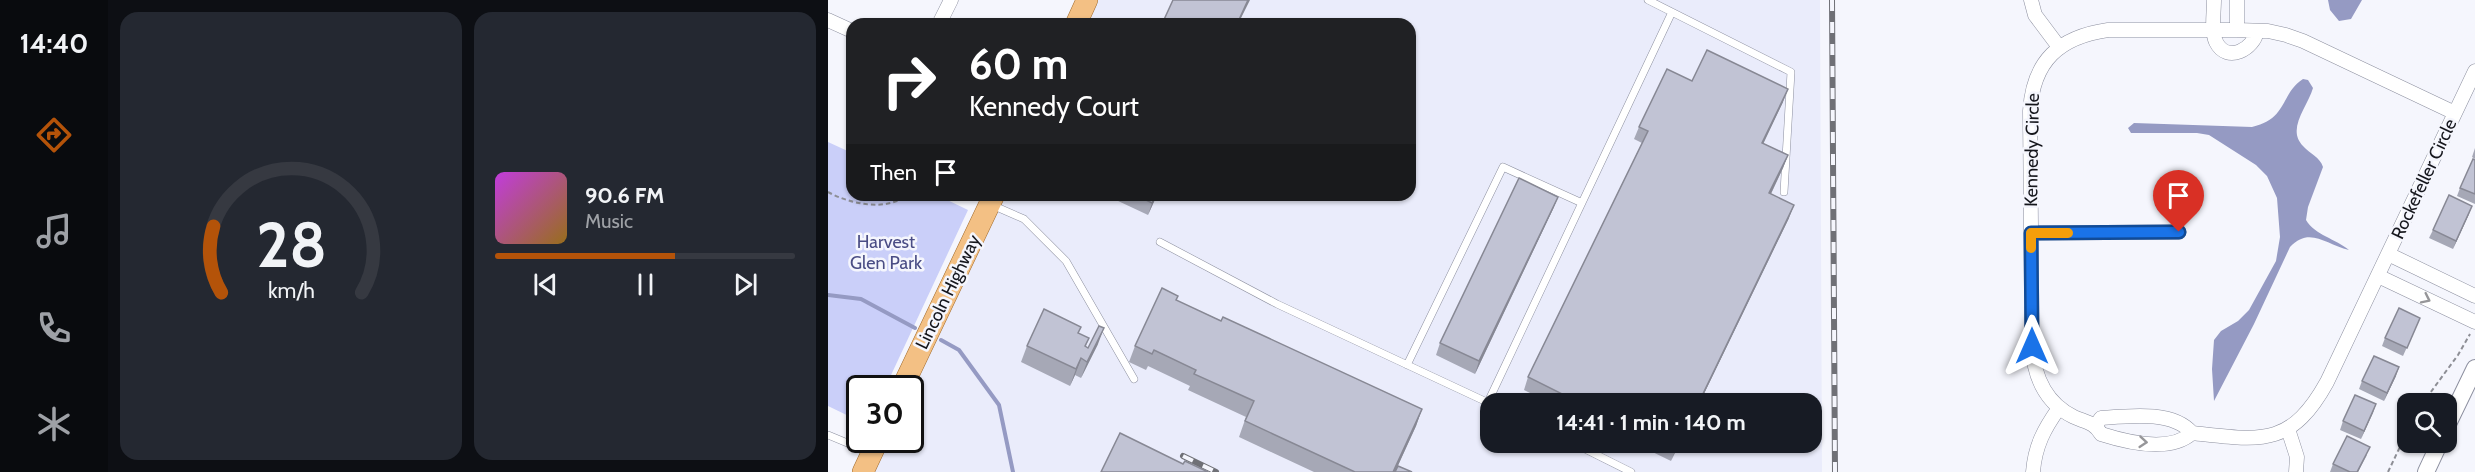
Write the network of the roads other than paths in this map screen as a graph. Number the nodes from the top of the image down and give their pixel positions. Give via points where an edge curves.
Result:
1 (951, 0) edge
2 (1087, 0) edge
3 (1648, 0) edge
4 (2031, 0) edge
5 (2214, 0) edge
6 (2237, 0) edge
7 (1672, 12) junction
8 (942, 18) edge
9 (1079, 18) edge
10 (828, 20) edge
11 (846, 28) edge
12 (2214, 30) junction
13 (2237, 30) junction
14 (2257, 31) junction
15 (2059, 47) junction
16 (2475, 71) edge
17 (2455, 113) junction
18 (1784, 192) dead end
19 (992, 201) edge
20 (994, 201) edge
21 (1582, 203) junction
22 (2179, 232) dead end
23 (2031, 233) junction
24 (1160, 242) dead end
25 (2388, 254) junction
26 (2378, 276) junction
27 (2475, 296) edge
28 (2473, 328) edge
29 (1407, 365) junction
30 (2475, 368) edge
31 (908, 375) edge
32 (1134, 379) dead end
33 (1494, 393) edge
34 (1480, 399) edge
35 (2457, 405) edge
36 (2059, 408) junction
37 (2096, 425) junction
38 (2288, 429) junction
39 (2192, 433) junction
40 (828, 435) edge
41 (1593, 453) edge
42 (2435, 453) edge
43 (870, 455) edge
44 (1631, 472) edge
45 (2033, 472) edge
46 (2296, 472) edge
47 (2426, 472) edge

1 - 8 street
2 - 9 main road
3 - 7 lane
4 - 15 street via 2035,15
5 - 12 street
6 - 13 street
7 - 18 lane via 1791,72
7 - 21 lane
10 - 11 street
12 - 13 street, Kennedy Circle
12 - 14 street via 2222,49 2240,53 2256,39
12 - 15 street, Kennedy Circle via 2108,30 2086,34
13 - 14 street, Kennedy Circle
14 - 17 street, Kennedy Circle via 2303,40
15 - 23 street, Kennedy Circle via 2041,69 2031,96
16 - 17 street, Rockefeller Circle
17 - 25 street, Rockefeller Circle
19 - 31 main road, Lincoln Highway
20 - 32 lane via 1024,219 1066,261
21 - 29 lane via 1503,167
21 - 33 lane
22 - 23 street
23 - 36 street, Kennedy Circle via 2033,360 2041,385
24 - 29 lane via 1277,304
25 - 26 street, Kennedy Circle
25 - 27 street
26 -> 28 street
26 - 38 street, Kennedy Circle via 2316,403
29 - 34 lane
30 - 35 street
36 - 37 street, Kennedy Circle
36 - 45 street via 2041,434
37 - 39 street, Kennedy Circle via 2101,418 2158,418 2185,425
37 -> 39 street, Kennedy Circle via 2101,434 2136,442 2183,442
38 - 39 street, Kennedy Circle via 2256,438
38 - 46 street via 2297,457
40 - 43 lane
41 - 44 lane
42 - 47 street

